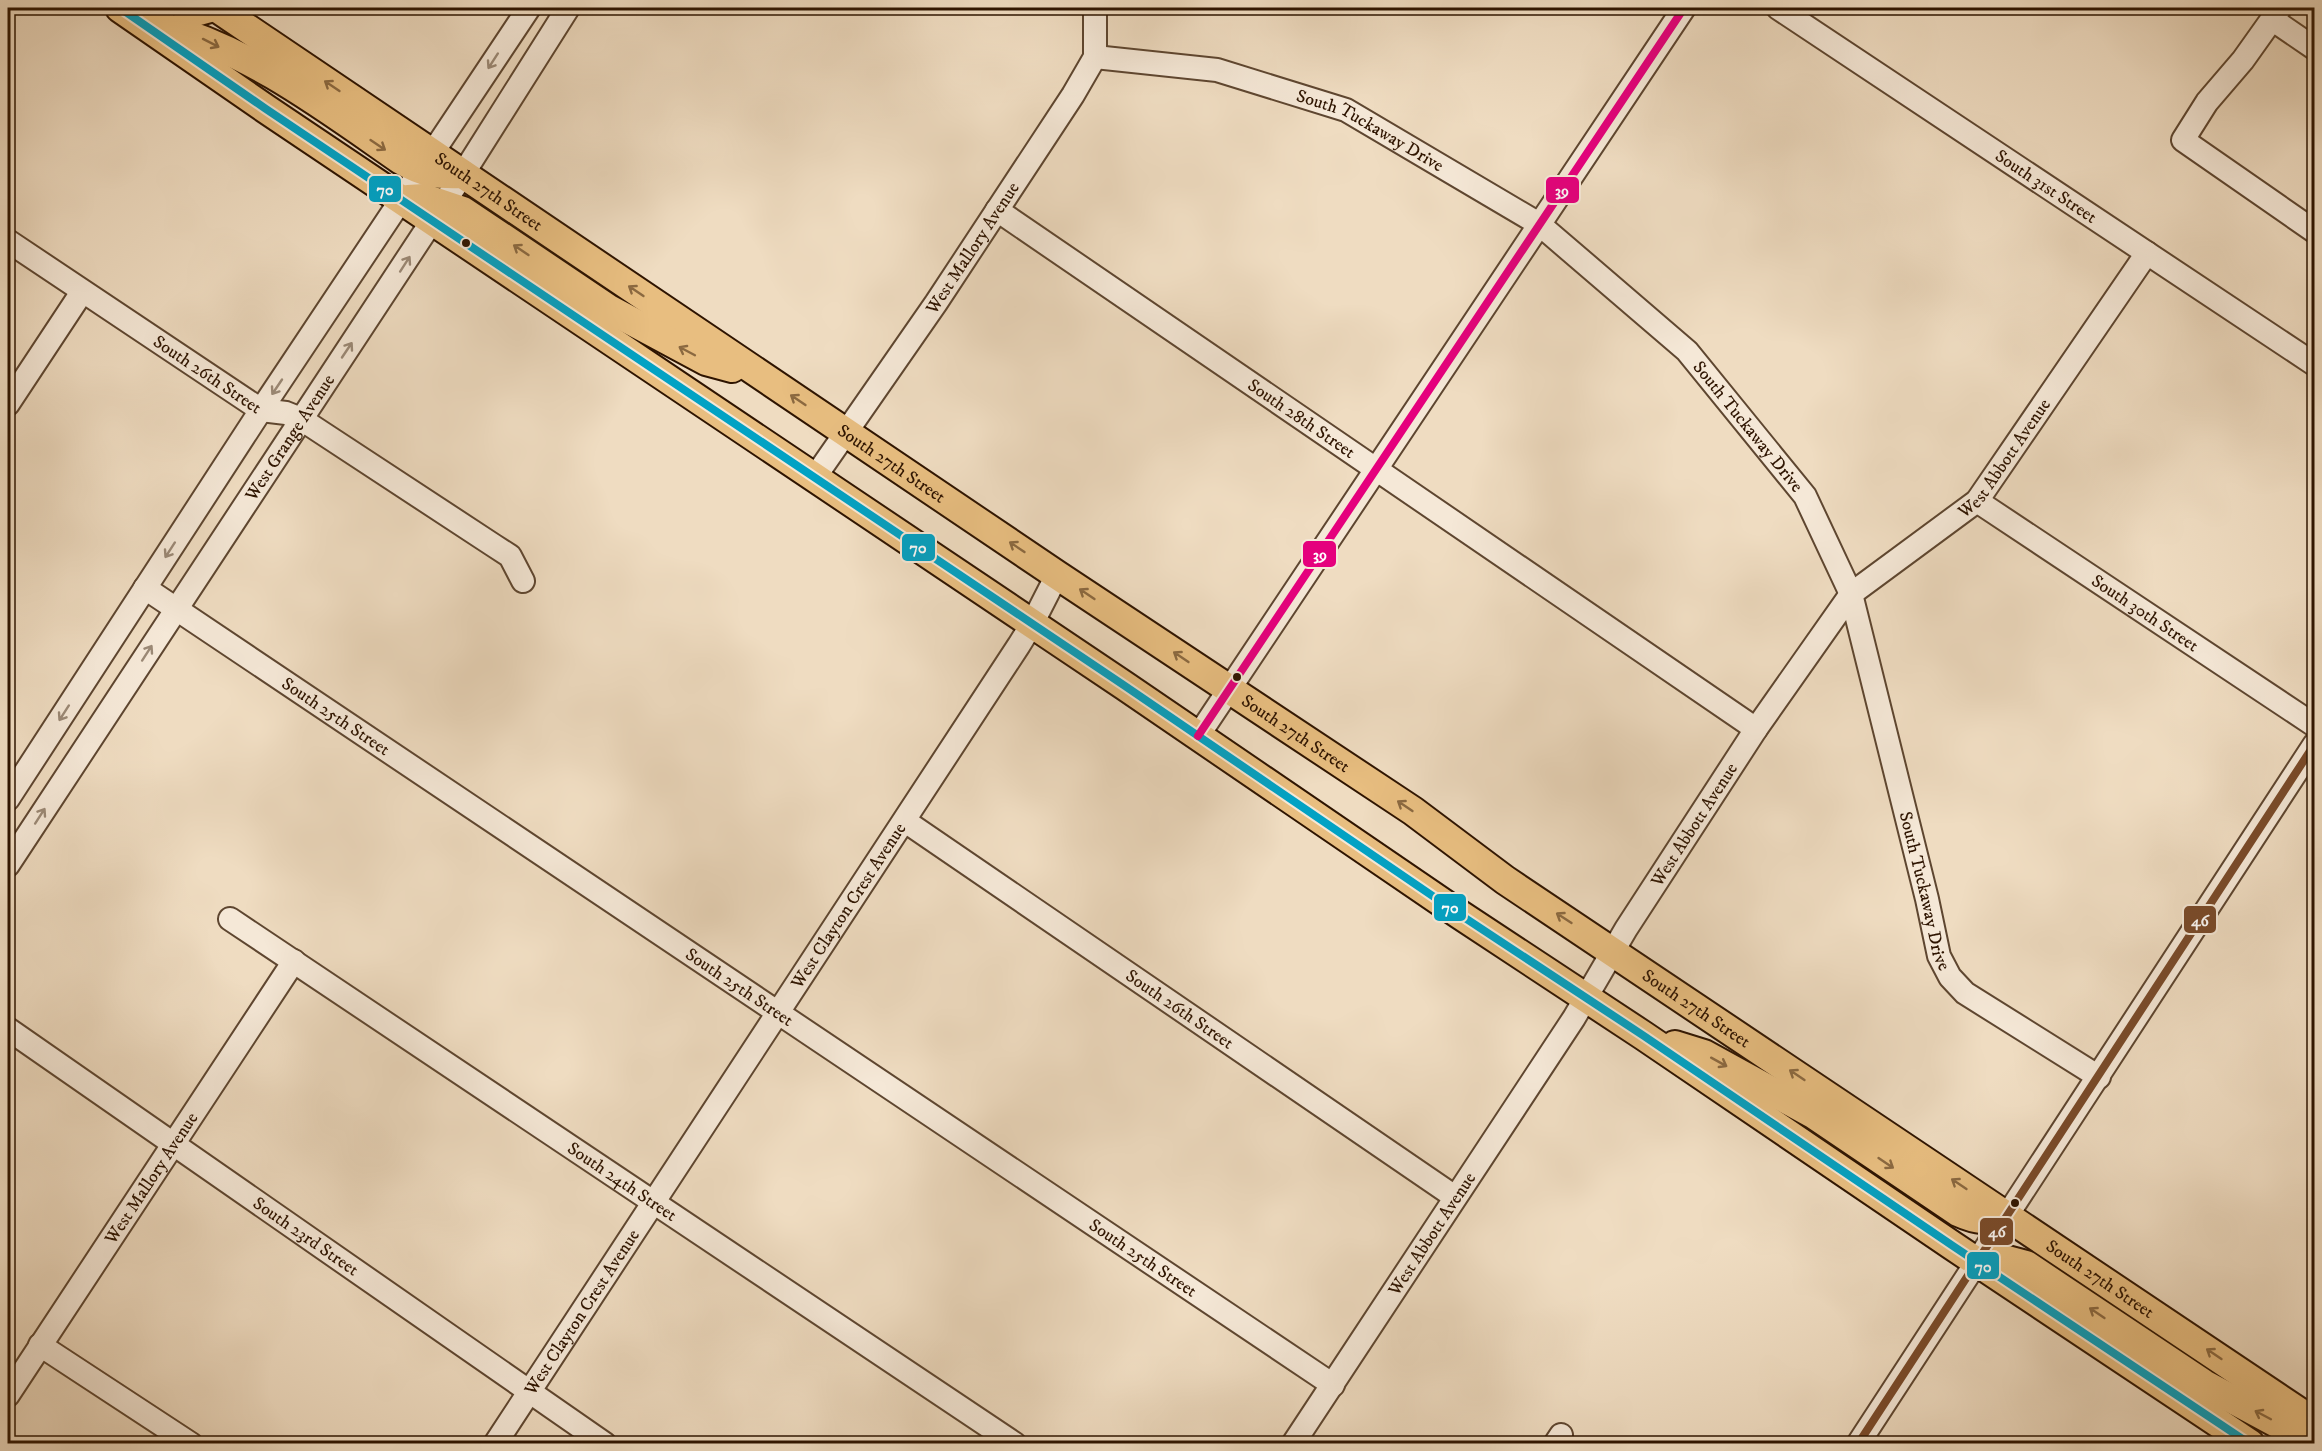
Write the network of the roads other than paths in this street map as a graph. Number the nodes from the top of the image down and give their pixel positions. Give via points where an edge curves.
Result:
1 (186, 8) edge
2 (210, 8) edge
3 (217, 8) edge
4 (568, 8) edge
5 (1095, 8) edge
6 (1684, 8) edge
7 (1778, 8) edge
8 (527, 10) edge
9 (128, 13) edge
10 (2276, 14) edge
11 (554, 33) junction
12 (2314, 48) edge
13 (1095, 57) junction
14 (427, 163) junction
15 (463, 174) junction
16 (403, 199) junction
17 (997, 210) junction
18 (439, 211) junction
19 (1539, 224) junction
20 (2314, 231) edge
21 (8, 241) edge
22 (2147, 253) junction
23 (344, 286) junction
24 (81, 292) junction
25 (376, 308) junction
26 (2314, 364) edge
27 (762, 376) junction
28 (8, 404) edge
29 (261, 410) junction
30 (301, 419) junction
31 (846, 432) junction
32 (1378, 469) junction
33 (815, 477) junction
34 (1977, 501) junction
35 (1057, 575) junction
36 (523, 581) dead end
37 (146, 588) junction
38 (1851, 594) junction
39 (176, 609) junction
40 (1032, 624) junction
41 (1229, 689) junction
42 (2314, 725) edge
43 (1756, 729) junction
44 (1198, 736) junction
45 (2314, 745) edge
46 (8, 799) edge
47 (905, 821) junction
48 (8, 865) edge
49 (230, 919) dead end
50 (1613, 950) junction
51 (294, 961) junction
52 (1586, 997) junction
53 (777, 1012) junction
54 (8, 1029) edge
55 (1644, 1036) junction
56 (2099, 1077) junction
57 (173, 1144) junction
58 (1455, 1197) junction
59 (653, 1200) junction
60 (2008, 1216) junction
61 (1977, 1262) junction
62 (40, 1345) junction
63 (1333, 1384) junction
64 (530, 1392) junction
65 (8, 1395) edge
66 (2314, 1422) edge
67 (191, 1443) edge
68 (495, 1443) edge
69 (605, 1443) edge
70 (1015, 1443) edge
71 (1293, 1443) edge
72 (1858, 1443) edge
73 (2250, 1443) edge
74 (2314, 1443) edge

1 - 2 main road
14 -> 3 main road, South 27th Street
4 - 11 street, West Grange Avenue
5 - 13 street
6 - 19 street
7 - 22 street, South 31st Street
8 - 11 street
8 -> 14 street, West Grange Avenue
9 -> 14 main road via 194,35 280,78 400,160
9 - 16 main road
10 - 12 street
10 - 20 street via 2207,102 2183,140
11 - 15 street, West Grange Avenue
13 - 17 street, West Mallory Avenue
13 - 19 street, South Tuckaway Drive via 1217,70 1346,110
14 - 15 main road via 440,175
14 - 16 street, West Grange Avenue
15 - 18 street, West Grange Avenue
27 -> 15 main road, South 27th Street
16 - 18 main road
16 - 23 street, West Grange Avenue
17 - 31 street, West Mallory Avenue
17 - 32 street, South 28th Street
25 -> 18 street, West Grange Avenue
27 -> 18 main road via 706,361 619,314 464,211
18 - 33 main road
19 - 32 street
19 - 38 street, South Tuckaway Drive via 1687,351 1805,496
21 - 24 street, South 26th Street
22 - 26 street, South 31st Street
22 - 34 street, West Abbott Avenue
23 - 25 street
23 -> 29 street, West Grange Avenue
24 - 28 street
24 - 29 street, South 26th Street
30 -> 25 street, West Grange Avenue
31 -> 27 main road, South 27th Street
29 - 30 street, South 26th Street
29 -> 37 street, West Grange Avenue
30 - 36 street, South 26th Street via 510,556
30 - 39 street, West Grange Avenue
31 - 33 street, West Mallory Avenue
35 -> 31 main road, South 27th Street
32 - 41 street
32 - 43 street, South 28th Street
33 - 40 main road
34 - 38 street, West Abbott Avenue
34 - 42 street, South 30th Street
35 - 40 street, West Clayton Crest Avenue
41 -> 35 main road, South 27th Street
37 - 39 street, South 25th Street
37 -> 46 street, West Grange Avenue
38 - 43 street, West Abbott Avenue
38 - 56 street, South Tuckaway Drive via 1939,956 1950,978 1965,993
48 -> 39 street, West Grange Avenue
39 - 53 street, South 25th Street
40 - 44 main road
40 - 47 street, West Clayton Crest Avenue
41 - 44 street
50 -> 41 main road, South 27th Street
43 - 50 street, West Abbott Avenue
44 - 52 main road
45 - 56 street
47 - 53 street, West Clayton Crest Avenue
47 - 58 street, South 26th Street
49 - 51 street, South 24th Street
50 - 52 street, West Abbott Avenue
60 -> 50 main road, South 27th Street
51 - 57 street, West Mallory Avenue
51 - 59 street, South 24th Street
52 - 55 main road
52 - 58 street, West Abbott Avenue
53 - 59 street, West Clayton Crest Avenue
53 - 63 street, South 25th Street
54 - 57 street, South 23rd Street
55 -> 60 main road via 1704,1054 1813,1114 1958,1212 1989,1221
55 - 61 main road
56 - 60 street
57 - 62 street, West Mallory Avenue
57 - 64 street, South 23rd Street
58 - 63 street, West Abbott Avenue
59 - 64 street, West Clayton Crest Avenue
59 - 70 street, South 24th Street
60 - 61 street
66 -> 60 main road, South 27th Street
61 - 72 street
61 - 73 main road
74 -> 61 main road via 2204,1384 2026,1265 1996,1257
62 - 65 street, West Mallory Avenue
62 - 67 street
63 - 71 street, West Abbott Avenue
64 - 68 street, West Clayton Crest Avenue
64 - 69 street, South 23rd Street

